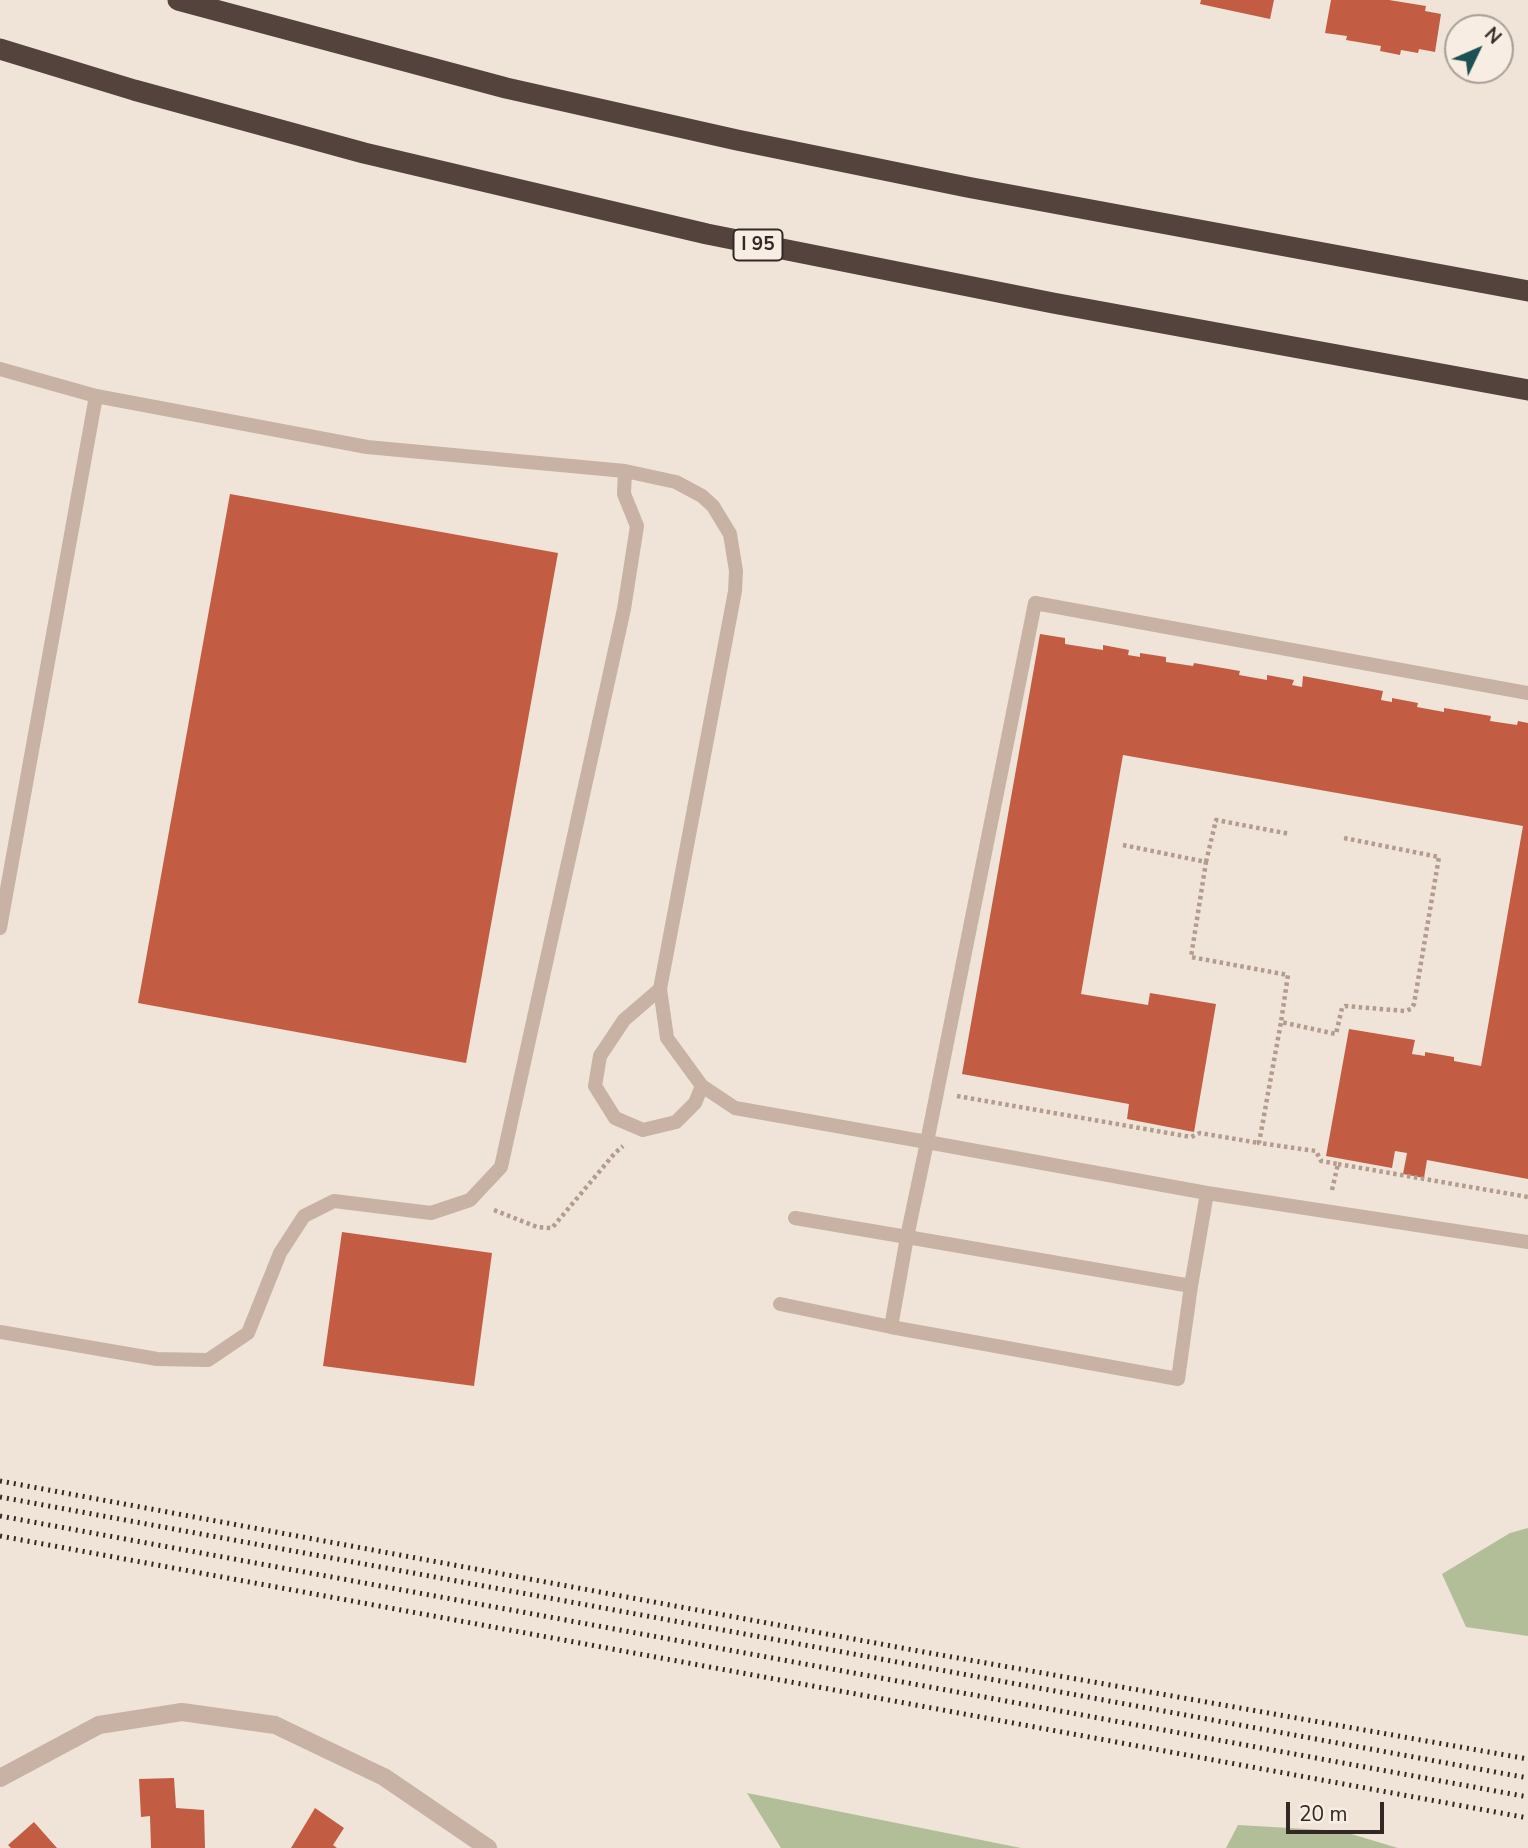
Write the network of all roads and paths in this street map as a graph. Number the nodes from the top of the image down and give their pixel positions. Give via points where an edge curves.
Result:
1 (178, 0) edge
2 (0, 49) edge
3 (1528, 291) edge
4 (0, 369) edge
5 (1528, 390) edge
6 (96, 396) junction
7 (625, 471) junction
8 (1528, 693) edge
9 (1290, 834) dead end
10 (1344, 838) dead end
11 (1123, 845) dead end
12 (1206, 862) junction
13 (0, 928) edge
14 (660, 989) junction
15 (1281, 1022) junction
16 (702, 1086) junction
17 (936, 1093) junction
18 (643, 1130) junction
19 (927, 1142) junction
20 (1259, 1143) junction
21 (1338, 1164) junction
22 (1207, 1193) junction
23 (1528, 1197) edge
24 (470, 1200) junction
25 (1327, 1212) junction
26 (795, 1218) dead end
27 (907, 1237) junction
28 (1528, 1242) edge
29 (1191, 1286) junction
30 (780, 1304) dead end
31 (891, 1327) junction
32 (0, 1332) edge
33 (0, 1777) edge
34 (488, 1848) edge

1 - 3 highway via 506,88 724,137
2 - 5 highway, I 95 via 364,153 707,234
4 - 6 lane
6 - 7 lane via 367,447
6 - 13 lane
7 - 14 lane via 676,482 702,496 730,534 736,571
7 - 24 lane via 625,494 637,526 624,609 500,1167
8 - 17 lane via 1035,603
9 - 12 path via 1216,820
10 - 15 path via 1439,856 1414,1004 1405,1011 1345,1006 1336,1034
11 - 12 path
12 - 15 path via 1191,957 1288,975
14 - 16 lane via 667,1038
14 - 18 lane via 624,1020 600,1056 595,1086 615,1118
15 - 20 path
16 - 18 lane via 695,1103 676,1122
16 - 19 lane via 735,1108
17 - 19 lane
17 - 20 path via 1191,1138 1200,1133
18 - 24 path via 615,1153 552,1228 537,1227
19 - 22 lane
19 - 27 lane
20 - 21 path via 1316,1151 1321,1161
21 - 23 path
21 - 25 path
22 - 25 lane
22 - 29 lane
24 - 32 lane via 431,1213 334,1201 304,1216 280,1253 248,1333 208,1360 157,1359
25 - 28 lane
26 - 27 lane
27 - 29 lane
27 - 31 lane
29 - 31 lane via 1178,1379
30 - 31 lane
33 - 34 street via 99,1725 182,1712 275,1725 384,1777

